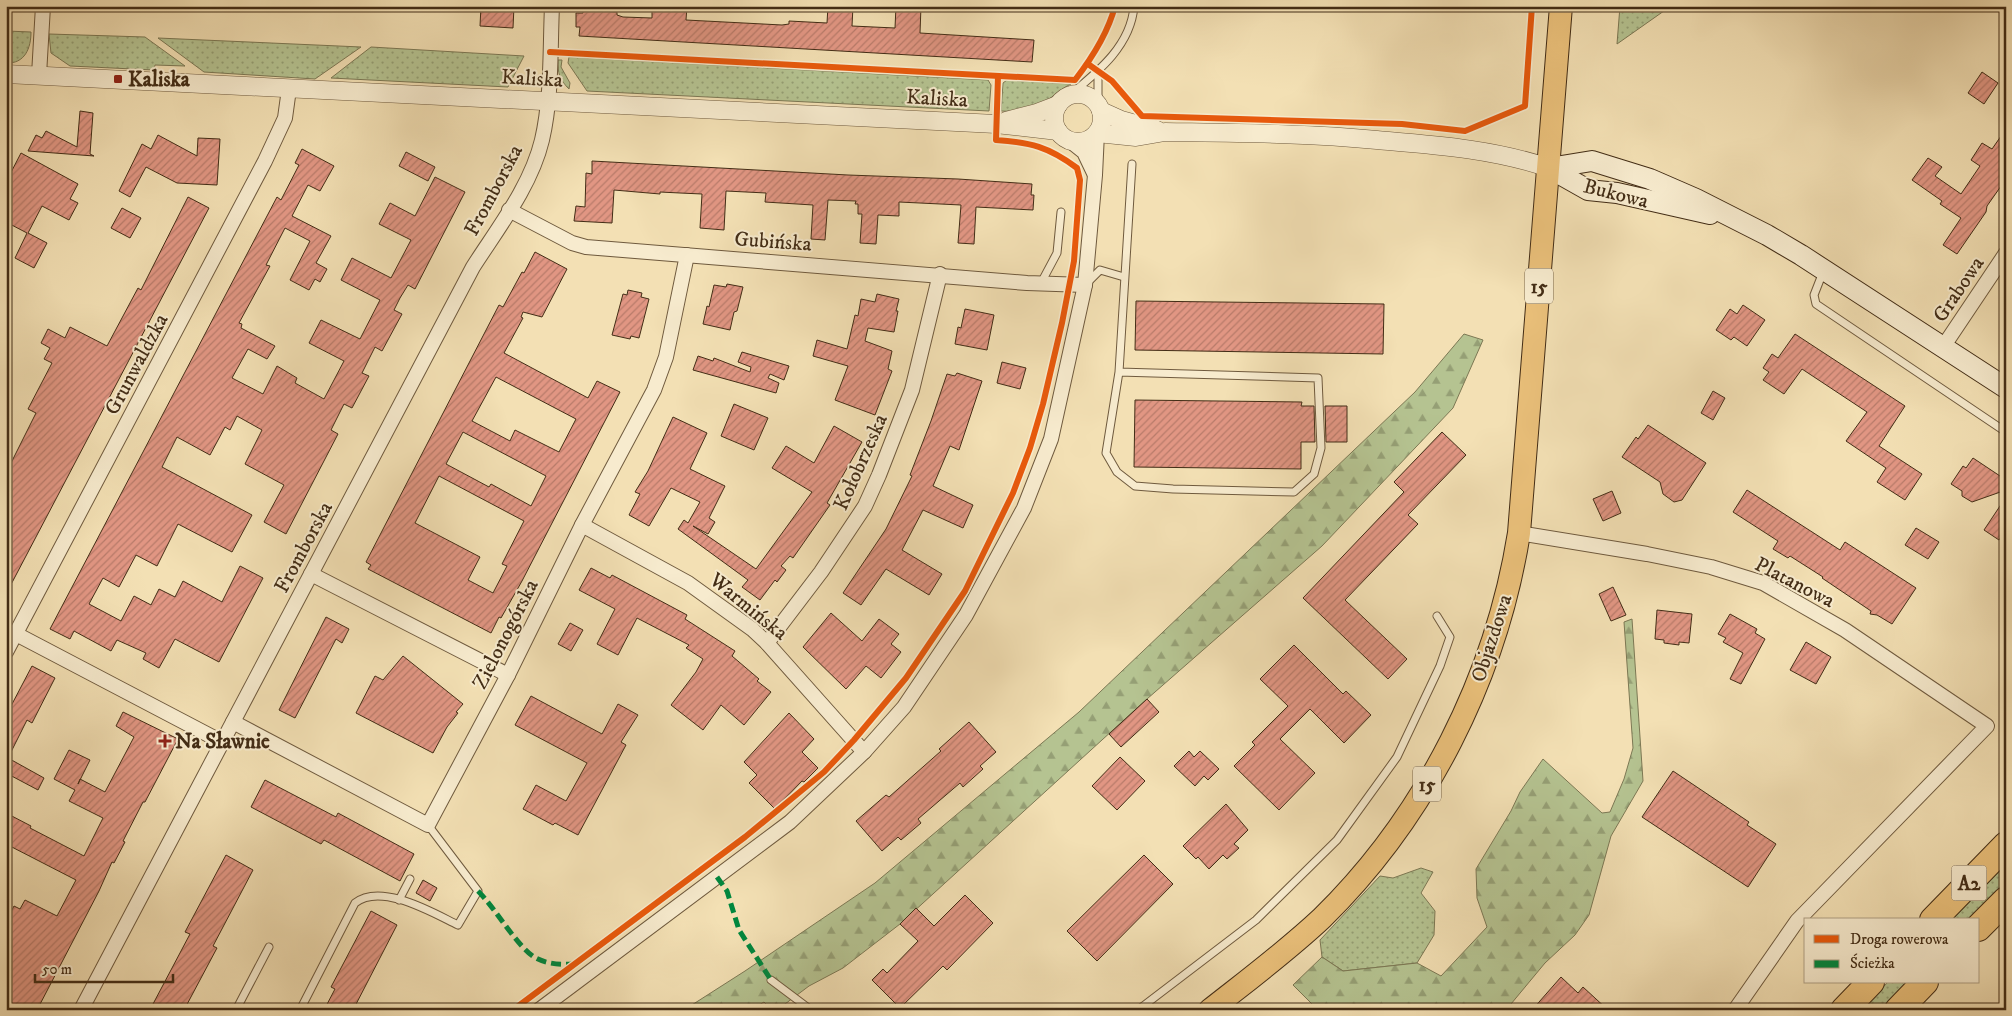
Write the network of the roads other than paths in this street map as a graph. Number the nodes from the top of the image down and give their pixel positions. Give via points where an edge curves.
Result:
1 (43, 6) edge
2 (552, 6) edge
3 (1134, 6) edge
4 (1562, 6) edge
5 (1098, 72) junction
6 (6, 74) edge
7 (39, 75) junction
8 (289, 89) junction
9 (1065, 99) junction
10 (548, 100) junction
11 (1100, 108) junction
12 (996, 124) junction
13 (1165, 132) junction
14 (1097, 133) junction
15 (1063, 135) junction
16 (1132, 164) dead end
17 (1549, 168) junction
18 (1095, 176) junction
19 (509, 210) junction
20 (1061, 212) dead end
21 (1734, 219) junction
22 (2006, 253) edge
23 (687, 255) junction
24 (1824, 270) junction
25 (940, 274) junction
26 (1124, 277) junction
27 (1041, 283) junction
28 (1085, 285) junction
29 (1943, 347) junction
30 (1119, 372) junction
31 (2006, 388) edge
32 (2006, 432) edge
33 (582, 525) junction
34 (1518, 533) junction
35 (311, 574) junction
36 (1437, 616) dead end
37 (16, 634) junction
38 (767, 643) junction
39 (6, 652) edge
40 (508, 674) junction
41 (233, 722) junction
42 (222, 742) junction
43 (864, 752) junction
44 (428, 825) junction
45 (2006, 845) edge
46 (410, 879) dead end
47 (399, 900) junction
48 (2006, 900) edge
49 (1935, 918) edge
50 (1980, 926) edge
51 (269, 947) dead end
52 (772, 980) dead end
53 (1869, 984) edge
54 (1923, 984) edge
55 (81, 1010) edge
56 (236, 1010) edge
57 (300, 1010) edge
58 (539, 1010) edge
59 (811, 1010) edge
60 (1138, 1010) edge
61 (1210, 1010) edge
62 (1734, 1010) edge
63 (1844, 1010) edge
64 (1898, 1010) edge

1 - 7 street
2 - 10 street, Fromborska
3 - 5 lane via 1122,44
4 - 17 main road, 15
5 - 9 lane
5 - 11 lane
6 - 7 street, Kaliska
7 - 8 street, Kaliska
8 - 10 street, Kaliska
8 - 37 street, Grunwaldzka via 285,118 265,160
9 - 11 street via 1086,95
9 - 12 street, Kaliska via 1037,113
9 - 15 street via 1054,116
10 - 12 street, Kaliska
10 - 19 street, Fromborska via 542,140 524,185
11 - 13 street via 1121,120
11 - 14 street via 1102,119
12 - 15 street, Kaliska
13 - 14 street via 1136,136
13 - 17 street via 1354,137 1424,143 1487,152
14 - 15 street via 1084,141
14 - 18 street
15 - 18 street via 1084,152
16 - 26 lane
17 - 21 main road, Bukowa via 1588,190 1617,193
17 - 21 main road, Bukowa via 1592,161 1607,165 1674,188
17 - 34 main road, Objazdowa / 15
18 - 28 street
19 - 23 street, Gubińska via 586,247
19 - 35 street, Fromborska via 473,267
20 - 27 lane via 1057,253
21 - 24 main road, Bukowa
22 - 29 street, Grabowa
23 - 25 street, Gubińska
23 - 33 street, Zielonogórska via 666,357 654,390
24 - 29 main road, Bukowa
24 - 32 lane via 1815,290 1816,304
25 - 27 street, Gubińska
25 - 38 street, Kołobrzeska via 912,390 865,506 822,572
26 - 28 lane via 1100,270
26 - 30 lane
27 - 28 street, Gubińska
28 - 43 street via 1051,439 1024,508 966,615 935,663 904,707
29 - 31 main road, Bukowa
30 - 30 lane via 1106,453 1117,472 1135,486 1294,492 1314,474 1321,448 1318,378
33 - 38 street, Warmińska via 688,583
33 - 40 street, Zielonogórska
34 - 61 main road, Objazdowa / 15 via 1496,632 1480,677 1418,800 1358,880 1321,919
34 - 62 street, Platanowa via 1711,566 1763,583 1845,630 1987,726 1798,921
35 - 40 street
35 - 41 street, Fromborska
36 - 60 lane via 1450,637 1440,666 1397,757 1337,840 1256,920
37 - 39 street, Grunwaldzka
37 - 42 street
38 - 43 street, Warmińska
40 - 44 street, Zielonogórska
41 - 42 street, Fromborska
41 - 44 street
42 - 55 street, Fromborska
43 - 58 street via 790,822
44 - 47 lane via 478,891 458,925
45 - 49 highway, A2
46 - 47 lane
47 - 57 lane via 375,895 355,903
48 - 50 highway, A2
51 - 56 lane
52 - 59 lane
53 - 63 highway
54 - 64 highway

